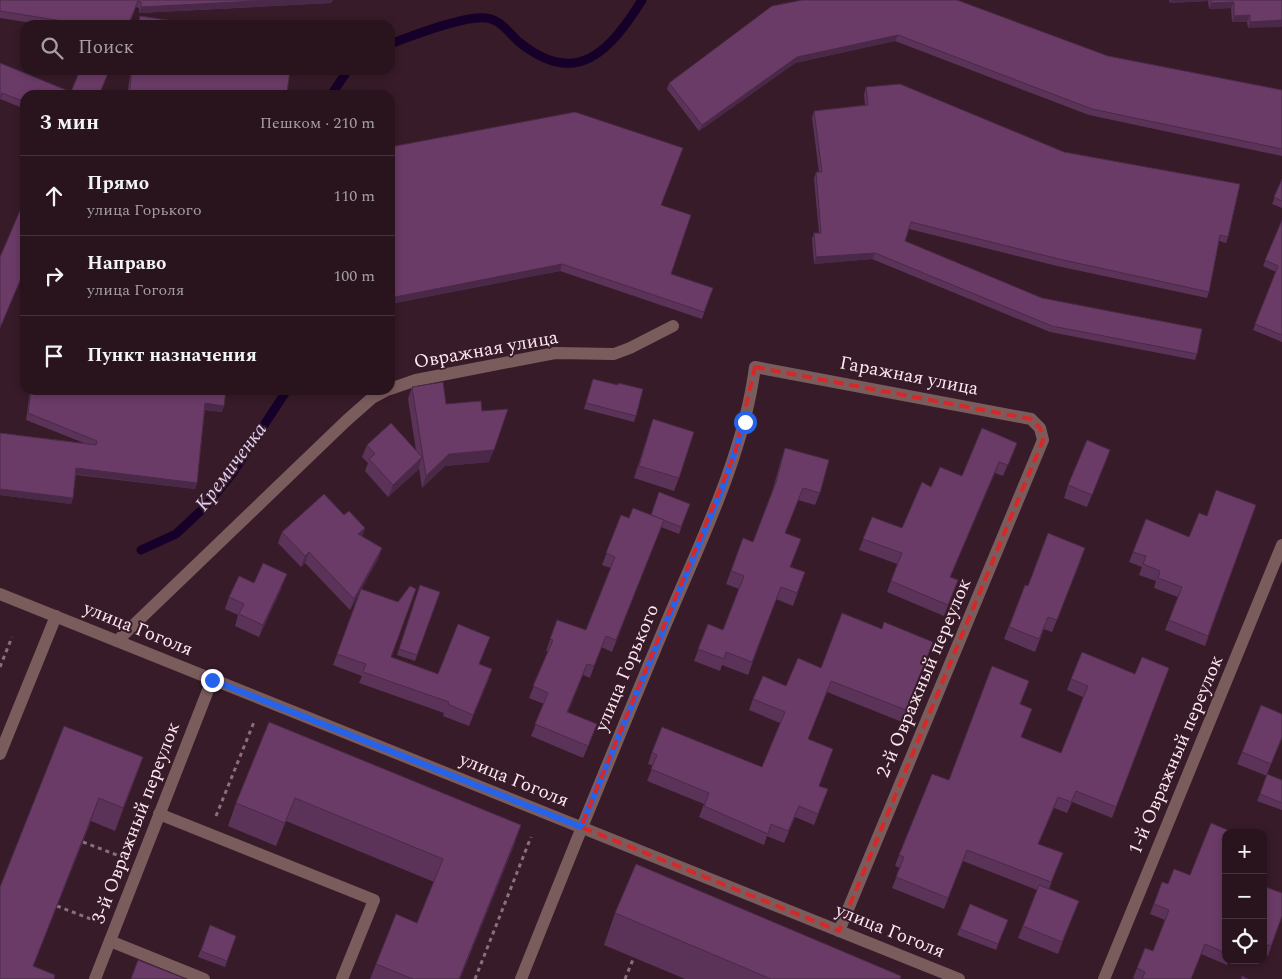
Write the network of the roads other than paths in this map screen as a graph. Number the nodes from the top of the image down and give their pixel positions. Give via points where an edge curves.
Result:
1 (673, 326) dead end
2 (755, 367) joint
3 (395, 387) edge
4 (378, 395) edge
5 (1043, 440) joint
6 (1282, 546) edge
7 (0, 594) edge
8 (56, 616) junction
9 (117, 641) junction
10 (212, 680) junction
11 (0, 754) edge
12 (159, 814) junction
13 (581, 827) junction
14 (839, 931) junction
15 (110, 941) junction
16 (940, 975) edge
17 (95, 979) edge
18 (204, 979) edge
19 (342, 979) edge
20 (521, 979) edge
21 (959, 979) edge
22 (1104, 979) edge

1 - 3 street, Овражная улица via 614,354 555,353
2 - 5 street, Гаражная улица via 1031,419 1040,428
2 - 13 street, улица Горького via 736,453
4 - 9 street, Овражная улица via 346,421
5 - 14 street, 2-й Овражный переулок
6 - 22 street, 1-й Овражный переулок
7 - 8 street, улица Гоголя
8 - 9 street, улица Гоголя
8 - 11 street
9 - 10 street, улица Гоголя
10 - 12 street, 3-й Овражный переулок
10 - 13 street, улица Гоголя
12 - 15 street, 3-й Овражный переулок
12 - 19 street via 374,900
13 - 14 street, улица Гоголя
13 - 20 street, улица Горького
14 - 16 street, улица Гоголя
15 - 17 street, 3-й Овражный переулок
15 - 18 street
16 - 21 street, улица Гоголя

